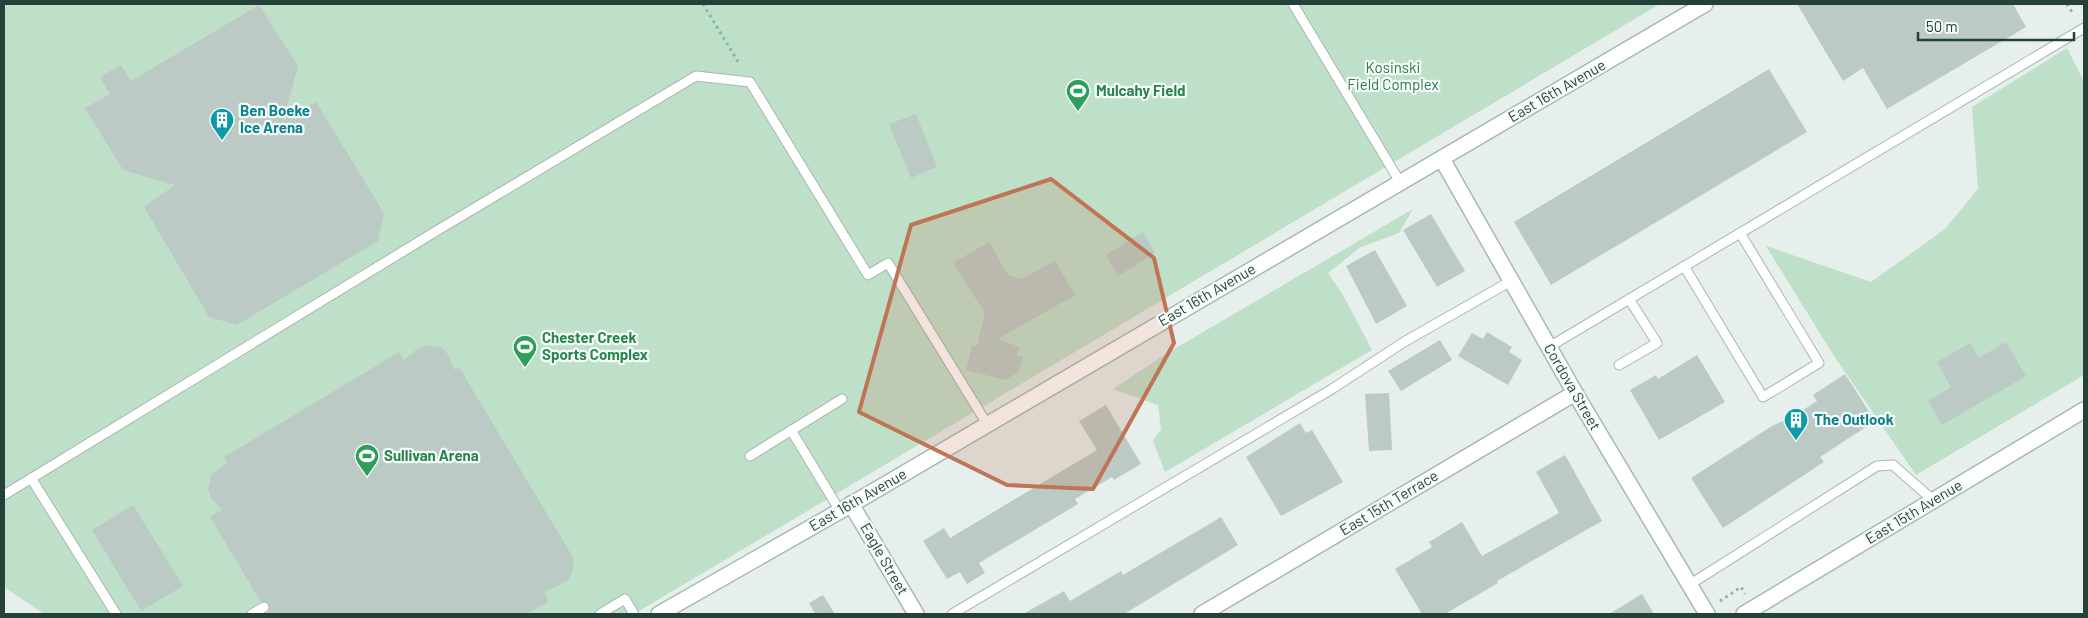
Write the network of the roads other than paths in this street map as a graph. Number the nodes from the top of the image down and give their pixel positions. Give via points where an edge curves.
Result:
1 (1294, 4) edge
2 (1705, 4) edge
3 (2084, 28) edge
4 (1442, 158) junction
5 (1400, 182) junction
6 (1740, 233) junction
7 (1684, 266) junction
8 (1511, 281) junction
9 (1629, 299) junction
10 (1549, 347) junction
11 (1620, 365) dead end
12 (1575, 392) junction
13 (842, 399) dead end
14 (2084, 410) edge
15 (987, 424) junction
16 (792, 430) junction
17 (750, 456) dead end
18 (31, 478) junction
19 (4, 495) edge
20 (1934, 500) junction
21 (846, 508) junction
22 (1690, 585) junction
23 (709, 588) junction
24 (264, 607) dead end
25 (116, 614) edge
26 (252, 614) edge
27 (600, 614) edge
28 (634, 614) edge
29 (659, 614) edge
30 (676, 614) edge
31 (916, 614) edge
32 (952, 614) edge
33 (1202, 614) edge
34 (1707, 614) edge
35 (1744, 614) edge

1 - 5 lane
2 - 4 street, East 16th Avenue
3 - 6 lane
4 - 5 street, East 16th Avenue
4 - 8 street, Cordova Street
5 - 15 street, East 16th Avenue
6 - 7 lane
6 - 7 lane via 1820,363 1763,397
7 - 9 lane
8 - 10 street, Cordova Street
8 - 32 lane
9 - 10 lane
9 - 11 lane via 1657,343
10 - 12 street, Cordova Street
12 - 22 street, Cordova Street
12 - 33 street, East 15th Terrace
13 - 16 lane
14 - 20 street, East 15th Avenue
15 - 18 lane via 888,262 868,275 750,82 696,76
15 - 21 street, East 16th Avenue
16 - 17 lane
16 - 21 lane
18 - 19 lane
18 - 25 lane
20 - 22 lane via 1893,465 1877,466
20 - 35 street, East 15th Avenue
21 - 23 street, East 16th Avenue
21 - 31 street, Eagle Street
22 - 34 street, Cordova Street
23 - 29 street, East 16th Avenue
23 - 30 street, East 16th Avenue
24 - 26 lane
27 - 28 lane via 625,599

